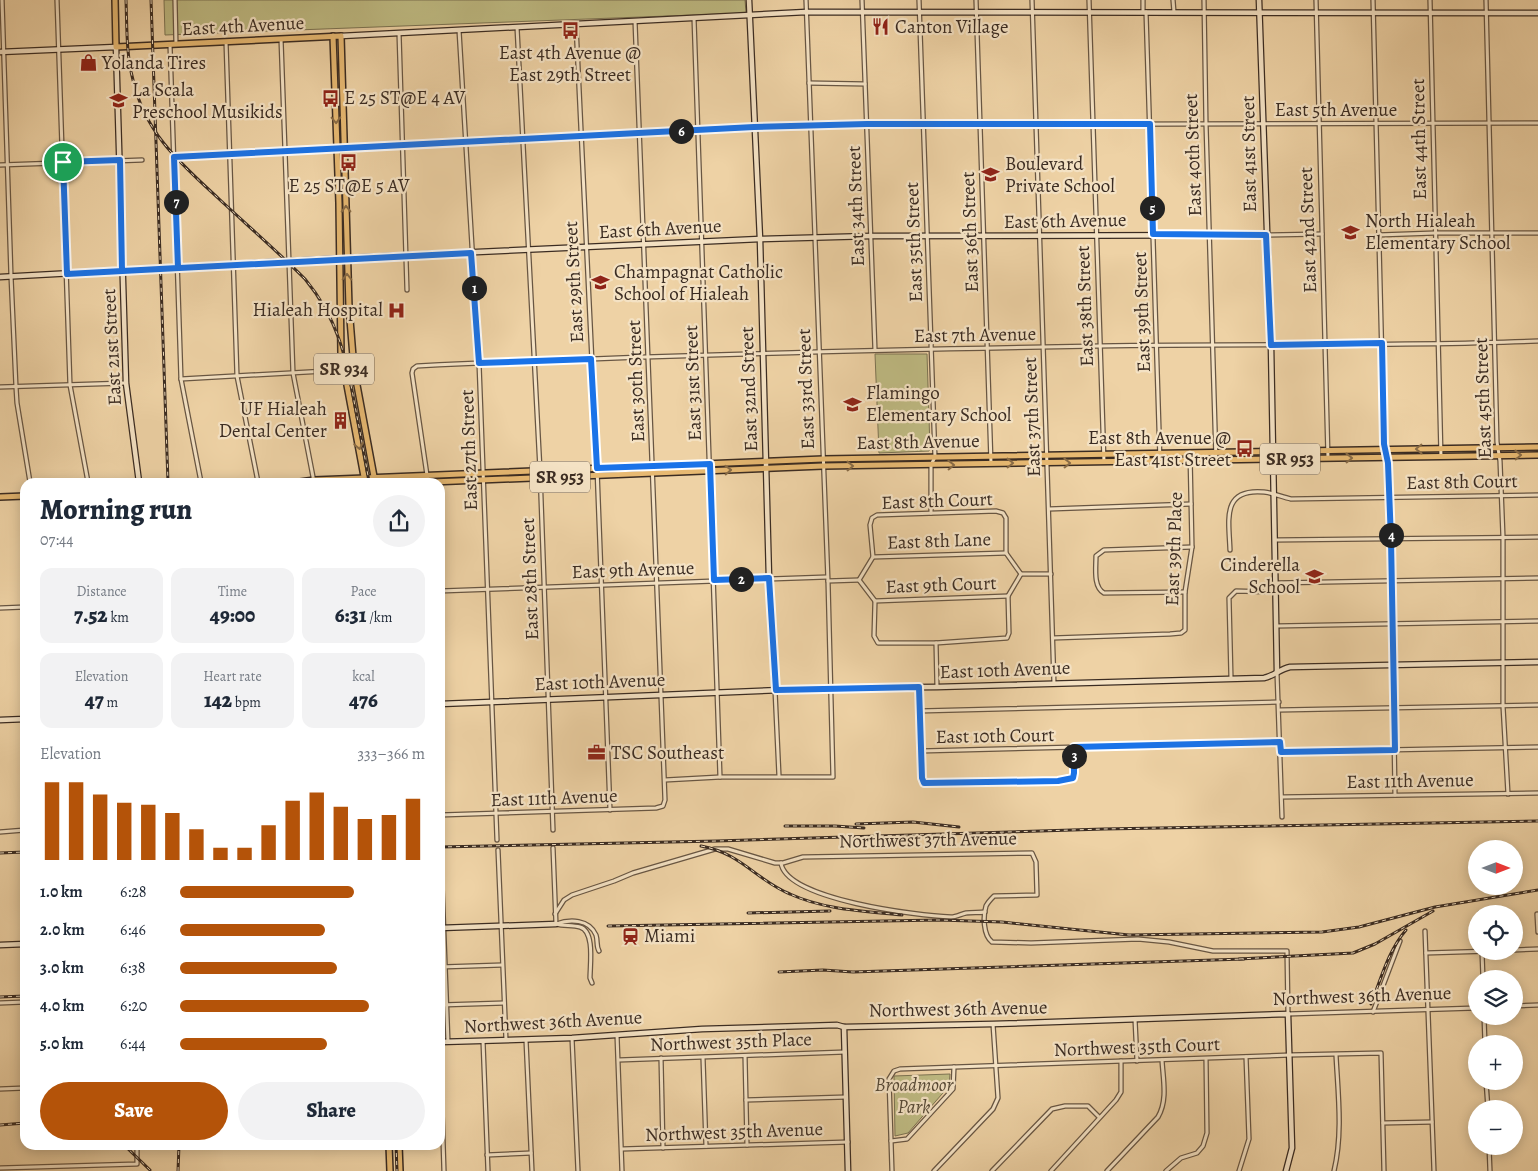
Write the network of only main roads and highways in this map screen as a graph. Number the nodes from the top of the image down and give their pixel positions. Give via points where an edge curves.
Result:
1 (114, 0) edge
2 (333, 36) junction
3 (116, 47) joint
4 (1538, 447) edge
5 (1538, 455) edge
6 (365, 478) edge
7 (375, 478) edge
8 (396, 478) edge
9 (445, 482) edge
10 (20, 496) edge
11 (0, 497) edge
12 (389, 1150) edge
13 (399, 1150) edge
14 (390, 1171) edge
15 (400, 1171) edge

1 - 3 main road, East 21st Street
2 - 3 main road, East 4th Avenue
2 -> 6 main road, SR 934 via 340,339
7 -> 2 main road, East 4th Avenue / SR 934 via 354,369 348,295 341,36
4 -> 8 main road, East 8th Avenue / SR 953 via 823,459
9 -> 5 main road, East 8th Avenue / SR 953 via 823,466
10 - 11 main road
12 - 14 main road
13 - 15 main road

